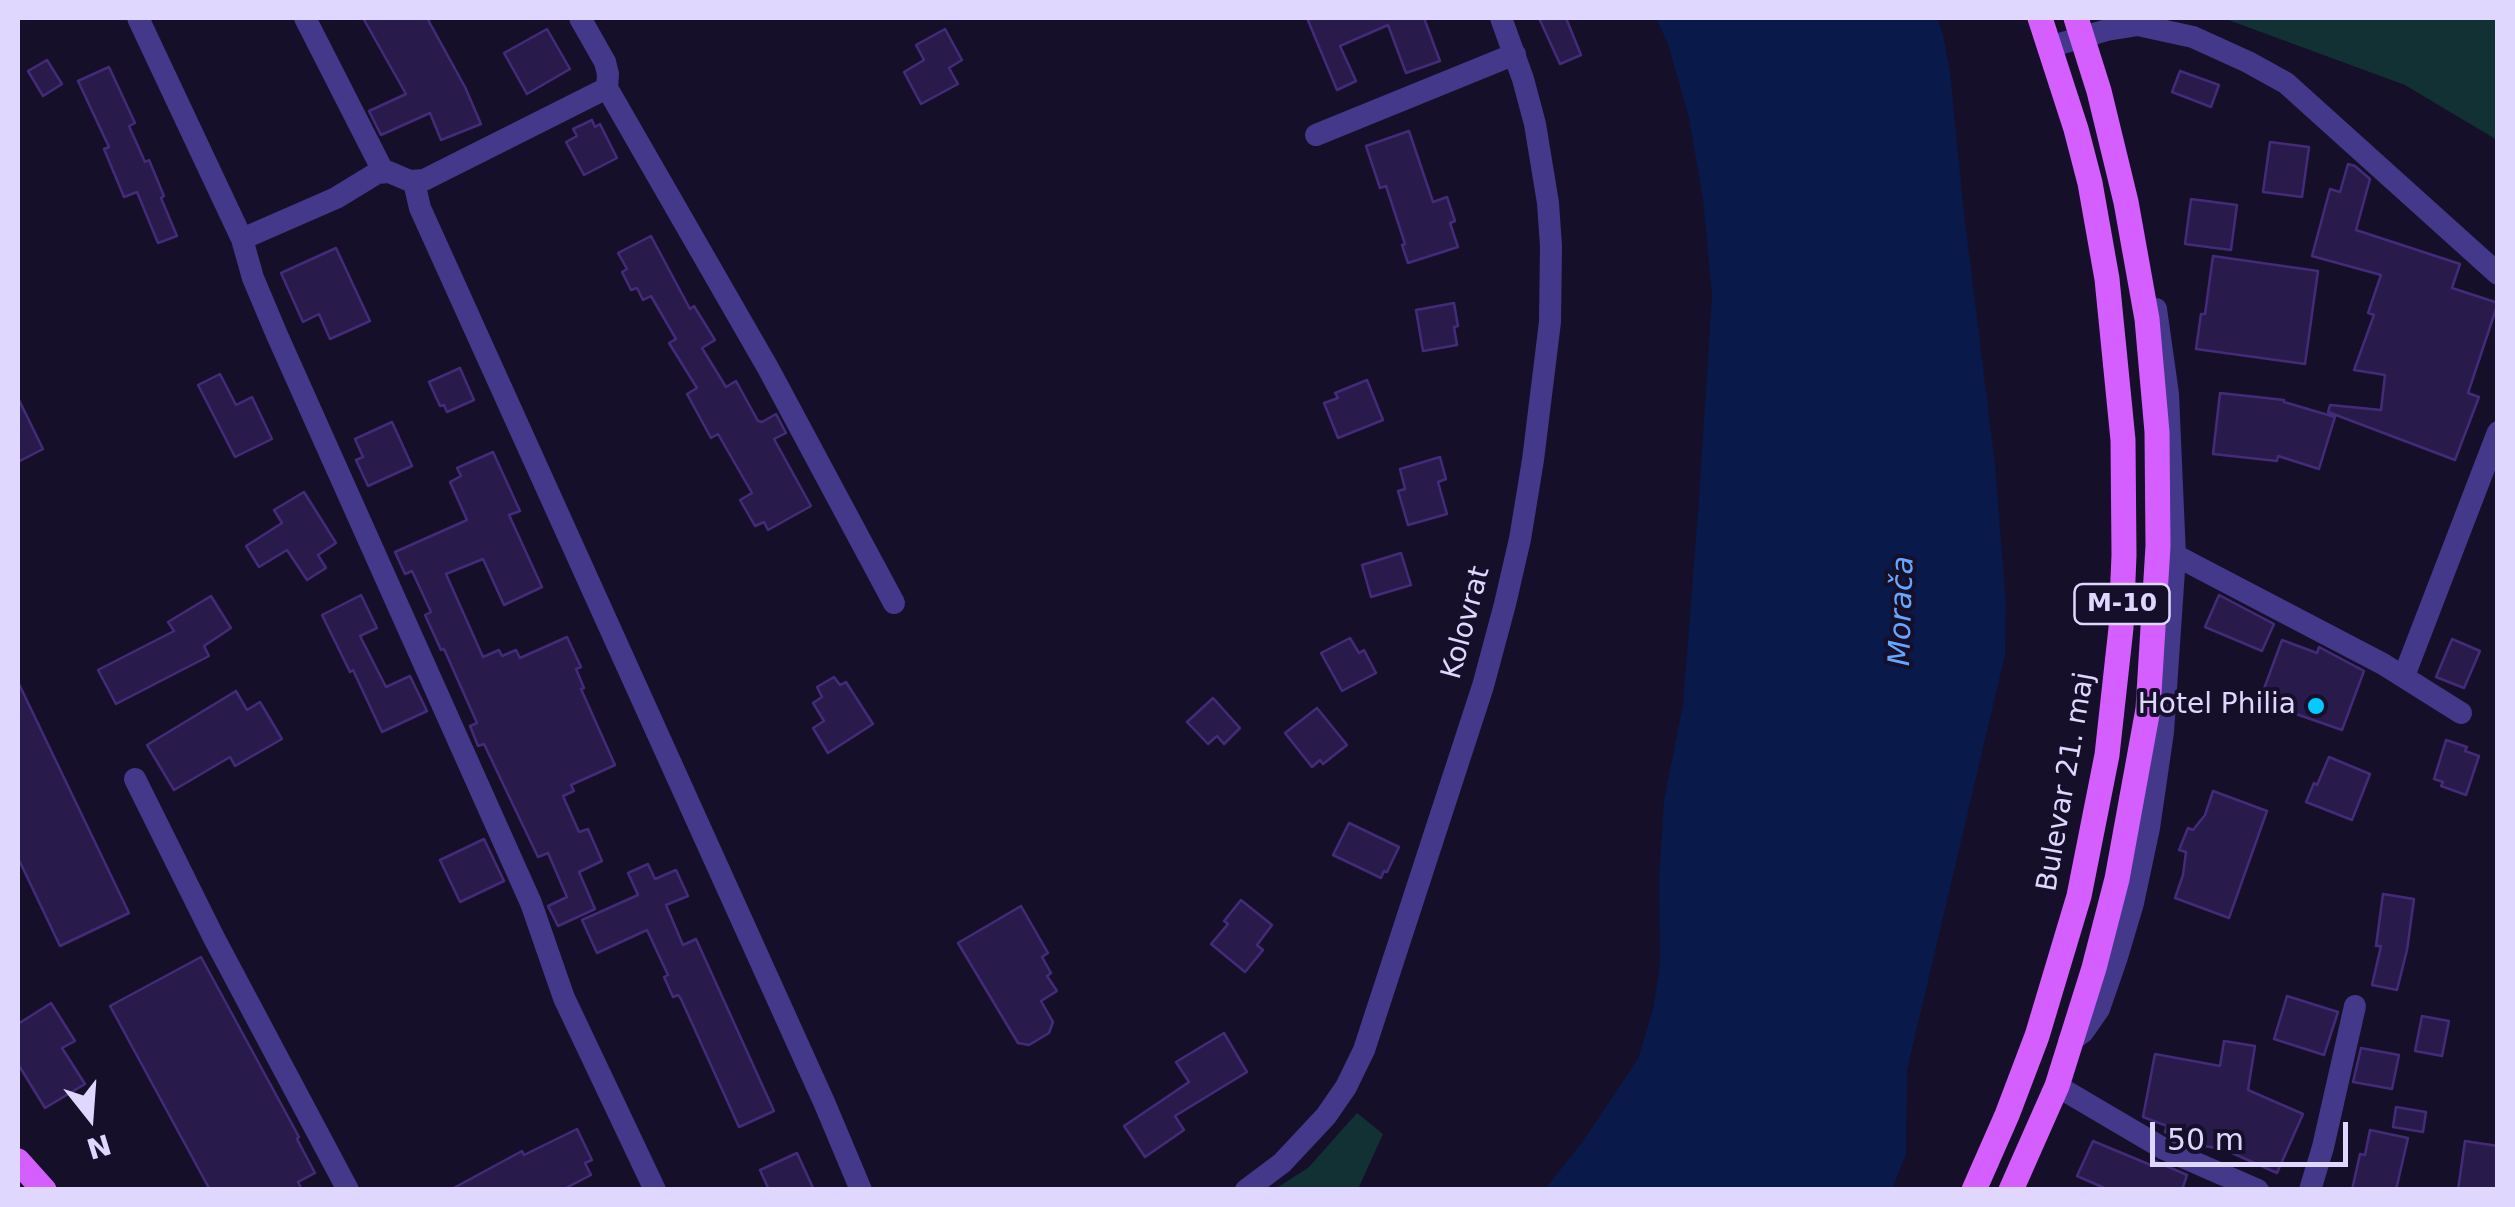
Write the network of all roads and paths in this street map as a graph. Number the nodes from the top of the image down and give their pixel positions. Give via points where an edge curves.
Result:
1 (138, 18) edge
2 (305, 18) edge
3 (580, 18) edge
4 (1501, 18) edge
5 (2040, 18) edge
6 (2079, 27) edge
7 (2049, 47) junction
8 (1514, 54) junction
9 (607, 88) junction
10 (1316, 135) dead end
11 (384, 171) junction
12 (414, 182) junction
13 (242, 239) junction
14 (2498, 274) edge
15 (2498, 432) edge
16 (2167, 551) junction
17 (894, 604) dead end
18 (2404, 676) junction
19 (2462, 713) dead end
20 (135, 779) dead end
21 (2355, 1006) dead end
22 (2058, 1086) junction
23 (18, 1161) edge
24 (44, 1190) edge
25 (348, 1190) edge
26 (655, 1190) edge
27 (861, 1190) edge
28 (1246, 1190) edge
29 (1974, 1190) edge
30 (2011, 1190) edge
31 (2258, 1190) edge
32 (2310, 1190) edge

1 - 13 street
2 - 11 street
3 - 9 street via 605,62
4 - 8 street, Kolovrat
5 - 7 main road, Bulevar 21. maj / M-10
6 - 7 street
6 - 14 street via 2193,36 2286,83
6 - 16 main road, M-10 via 2126,202 2147,318
7 - 29 main road, Bulevar 21. maj / M-10 via 2086,165 2107,279 2125,493 2121,628 2107,755 2079,896 2037,1036
8 - 10 street
8 - 28 street, Kolovrat via 1542,160 1552,284 1532,460 1506,604 1364,1050 1326,1116
9 - 12 street
9 - 17 street
11 - 12 street
11 - 13 street
12 - 27 street via 428,226
13 - 26 street via 277,335 531,903 564,998
15 - 18 street
16 - 18 street
16 - 22 main road, M-10 via 2143,746 2116,879
18 - 19 street
20 - 25 street
21 - 32 street
22 - 30 main road, M-10
22 - 31 street via 2164,1149
23 - 24 main road

